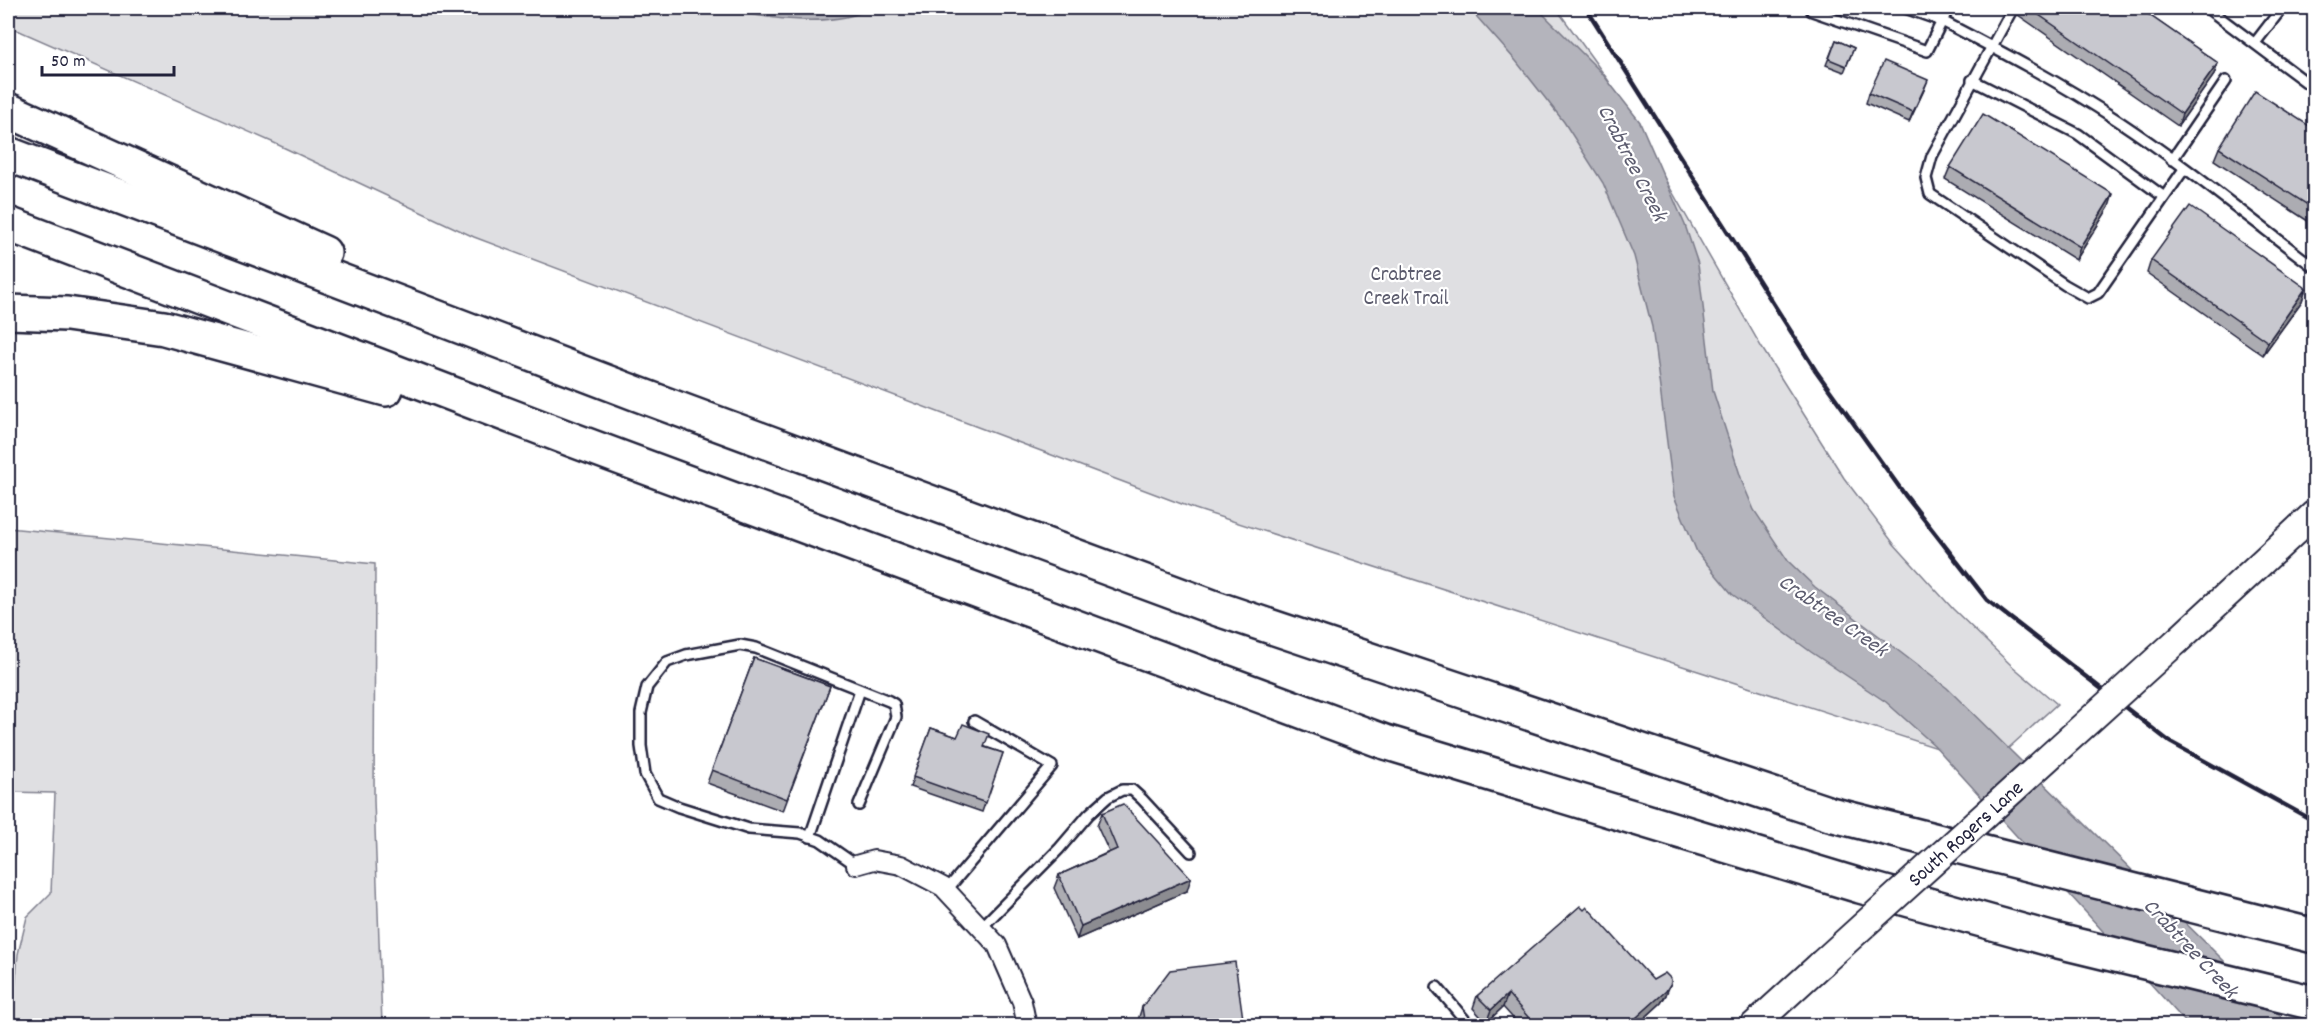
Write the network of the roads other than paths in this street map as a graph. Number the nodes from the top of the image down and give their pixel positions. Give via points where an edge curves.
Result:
1 (1812, 8) edge
2 (1905, 8) edge
3 (1949, 8) edge
4 (2013, 8) edge
5 (2207, 8) edge
6 (2282, 8) edge
7 (1942, 21) junction
8 (2255, 43) junction
9 (1990, 46) junction
10 (1972, 80) junction
11 (2226, 81) dead end
12 (2314, 88) edge
13 (8, 110) edge
14 (8, 154) edge
15 (2172, 160) junction
16 (2184, 169) junction
17 (2164, 197) junction
18 (8, 224) edge
19 (2314, 267) edge
20 (8, 312) edge
21 (635, 393) junction
22 (573, 440) junction
23 (2314, 514) edge
24 (860, 690) junction
25 (974, 721) dead end
26 (859, 805) dead end
27 (810, 837) junction
28 (1191, 852) dead end
29 (856, 865) joint
30 (946, 891) junction
31 (981, 928) junction
32 (2314, 936) edge
33 (1437, 987) dead end
34 (2314, 1003) edge
35 (1027, 1026) edge
36 (1470, 1026) edge
37 (1753, 1026) edge

1 - 7 lane via 1927,51
2 - 7 lane
3 - 7 lane
4 - 9 lane
5 - 8 lane
6 - 8 lane
7 - 9 lane
8 - 12 lane
9 - 10 lane
9 - 15 lane via 2039,71
10 - 17 lane via 2078,134
10 - 17 lane via 1932,156 1926,178 1930,194 2065,285 2088,298 2098,293
11 - 15 lane
13 - 21 highway
14 - 21 highway
15 - 16 lane
16 - 17 lane
16 - 19 lane
18 - 22 highway
20 - 22 highway via 67,314 164,328
21 - 32 highway via 1218,609 1830,814
22 - 34 highway via 1385,742 1860,886 2054,940
23 - 37 street, South Rogers Lane, bridge
24 - 26 lane via 894,704 896,717
24 - 27 lane
24 - 27 lane via 740,645 667,662 647,687 640,713 641,746 645,774 658,798 749,829
25 - 30 lane via 1052,766
27 - 29 lane
28 - 31 lane via 1143,799 1132,790 1122,790 1108,796 1089,814
29 - 30 street via 874,860 901,865
30 - 31 street
31 - 35 street via 998,945 1023,1002
33 - 36 lane

